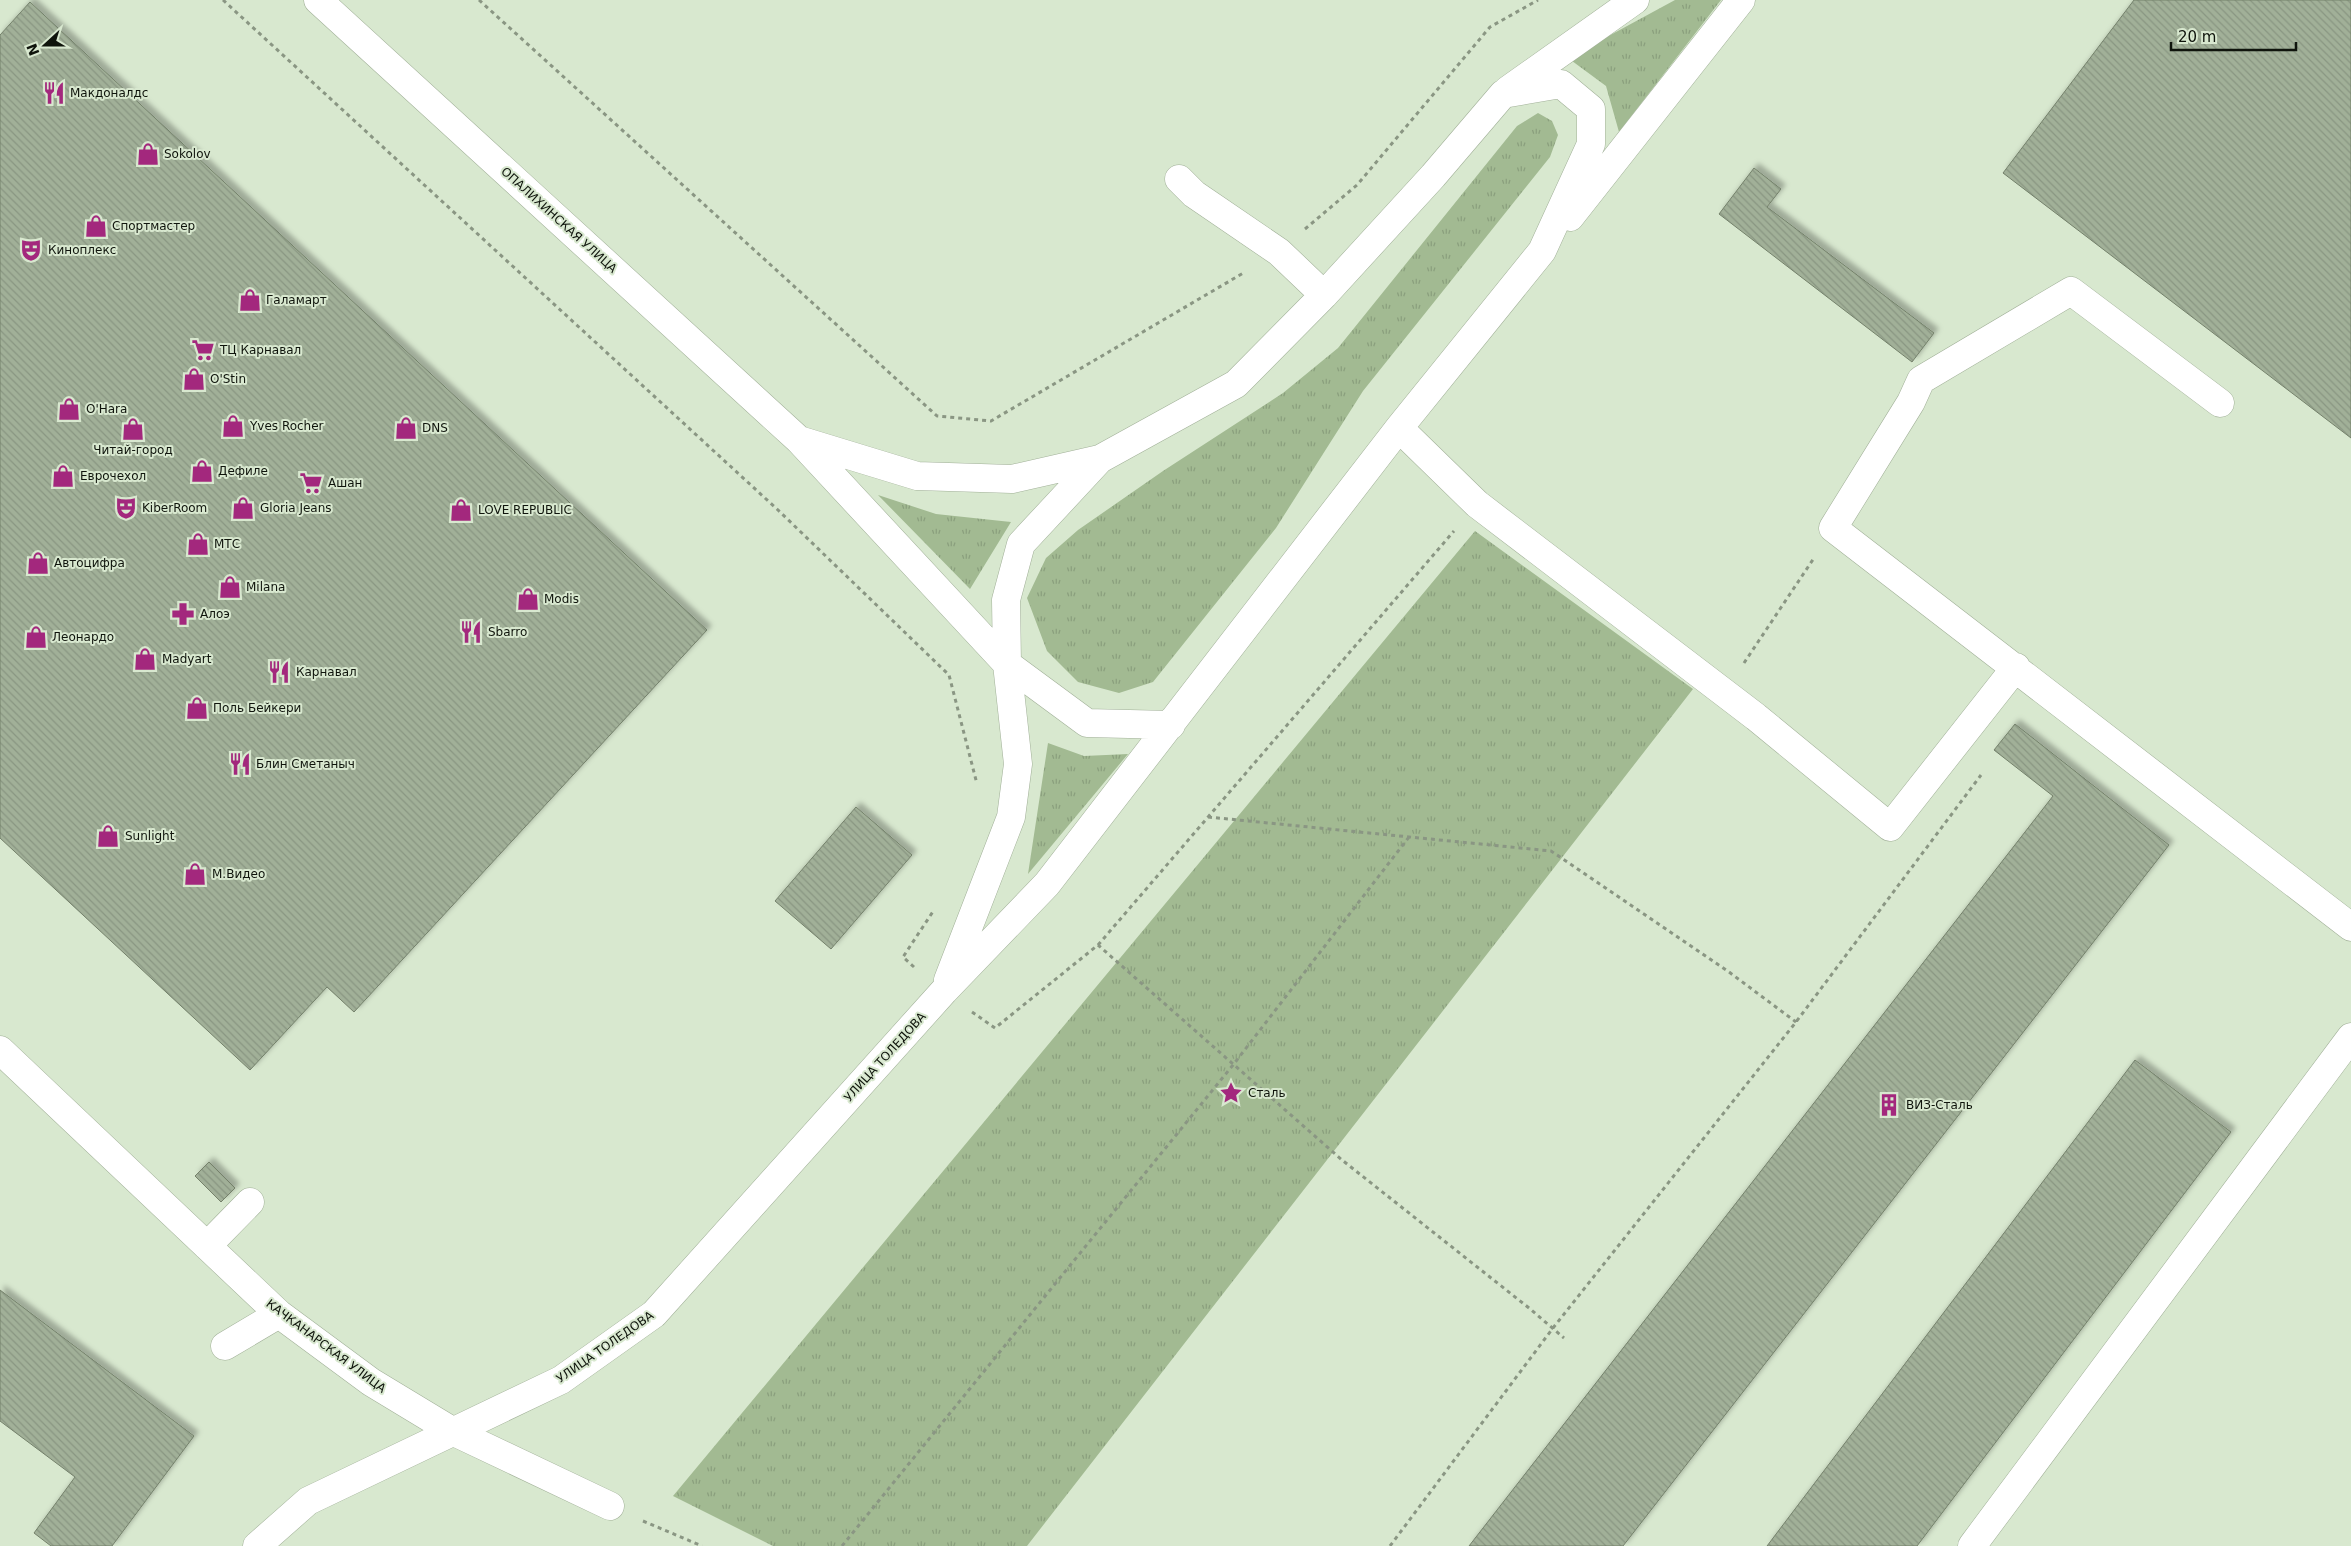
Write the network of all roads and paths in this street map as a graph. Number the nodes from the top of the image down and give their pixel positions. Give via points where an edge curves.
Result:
1 (223, 0) edge
2 (318, 0) edge
3 (479, 0) edge
4 (1538, 0) edge
5 (1635, 0) edge
6 (1741, 0) edge
7 (1503, 94) junction
8 (1179, 179) dead end
9 (1542, 251) junction
10 (1279, 252) junction
11 (1324, 295) junction
12 (2220, 403) dead end
13 (1399, 428) junction
14 (799, 440) junction
15 (1100, 459) junction
16 (1477, 504) junction
17 (1834, 528) junction
18 (1007, 664) junction
19 (2016, 667) junction
20 (1724, 693) junction
21 (1171, 724) junction
22 (1981, 775) dead end
23 (979, 791) dead end
24 (1208, 817) junction
25 (1409, 837) junction
26 (939, 903) dead end
27 (2351, 927) edge
28 (1098, 945) junction
29 (944, 992) junction
30 (1796, 1022) junction
31 (2351, 1037) edge
32 (0, 1050) edge
33 (1233, 1065) junction
34 (250, 1202) dead end
35 (207, 1246) junction
36 (279, 1314) junction
37 (1553, 1328) junction
38 (1564, 1338) dead end
39 (226, 1346) dead end
40 (452, 1431) junction
41 (610, 1506) joint
42 (257, 1546) edge
43 (702, 1546) edge
44 (842, 1546) edge
45 (1390, 1546) edge
46 (1972, 1546) edge

1 - 23 path via 770,504 949,675
2 - 14 street, ОПАЛИХИНСКАЯ УЛИЦА
3 - 10 path via 937,416 991,421
4 - 10 path via 1490,26 1357,184
5 - 7 street
6 - 9 street
7 - 9 street via 1561,84 1591,109 1591,144
7 - 11 street
8 - 10 street via 1194,194
9 - 13 street, УЛИЦА ТОЛЕДОВА
10 - 11 street
11 - 15 street via 1236,384
12 - 17 street via 2071,291 1921,380
13 - 16 street
13 - 21 street, УЛИЦА ТОЛЕДОВА
14 - 15 street via 918,476 1012,478
14 - 18 street, ОПАЛИХИНСКАЯ УЛИЦА
15 - 18 street via 1021,544 1006,600
16 - 20 street
16 - 24 path
17 - 19 street
17 - 20 path
18 - 21 street, ОПАЛИХИНСКАЯ УЛИЦА via 1087,723
18 - 29 street via 1018,764 1011,818
19 - 20 street via 1890,827
19 - 27 street
21 - 29 street, УЛИЦА ТОЛЕДОВА via 1047,884
22 - 30 path
24 - 25 path
24 - 28 path
25 - 30 path via 1551,851 1729,972
25 - 33 path
26 - 29 path via 902,957
28 - 29 path via 995,1028
28 - 33 path
29 - 40 street, УЛИЦА ТОЛЕДОВА via 654,1314 561,1380
30 - 37 path
31 - 46 street
32 - 35 street, КАЧКАНАРСКАЯ УЛИЦА
33 - 37 path via 1342,1160
33 - 44 path
34 - 35 street
35 - 36 street, КАЧКАНАРСКАЯ УЛИЦА
36 - 39 street
36 - 40 street, КАЧКАНАРСКАЯ УЛИЦА via 371,1382
37 - 38 path
37 - 45 path
40 - 41 street, КАЧКАНАРСКАЯ УЛИЦА
40 - 42 street, УЛИЦА ТОЛЕДОВА via 308,1501
41 - 43 path

